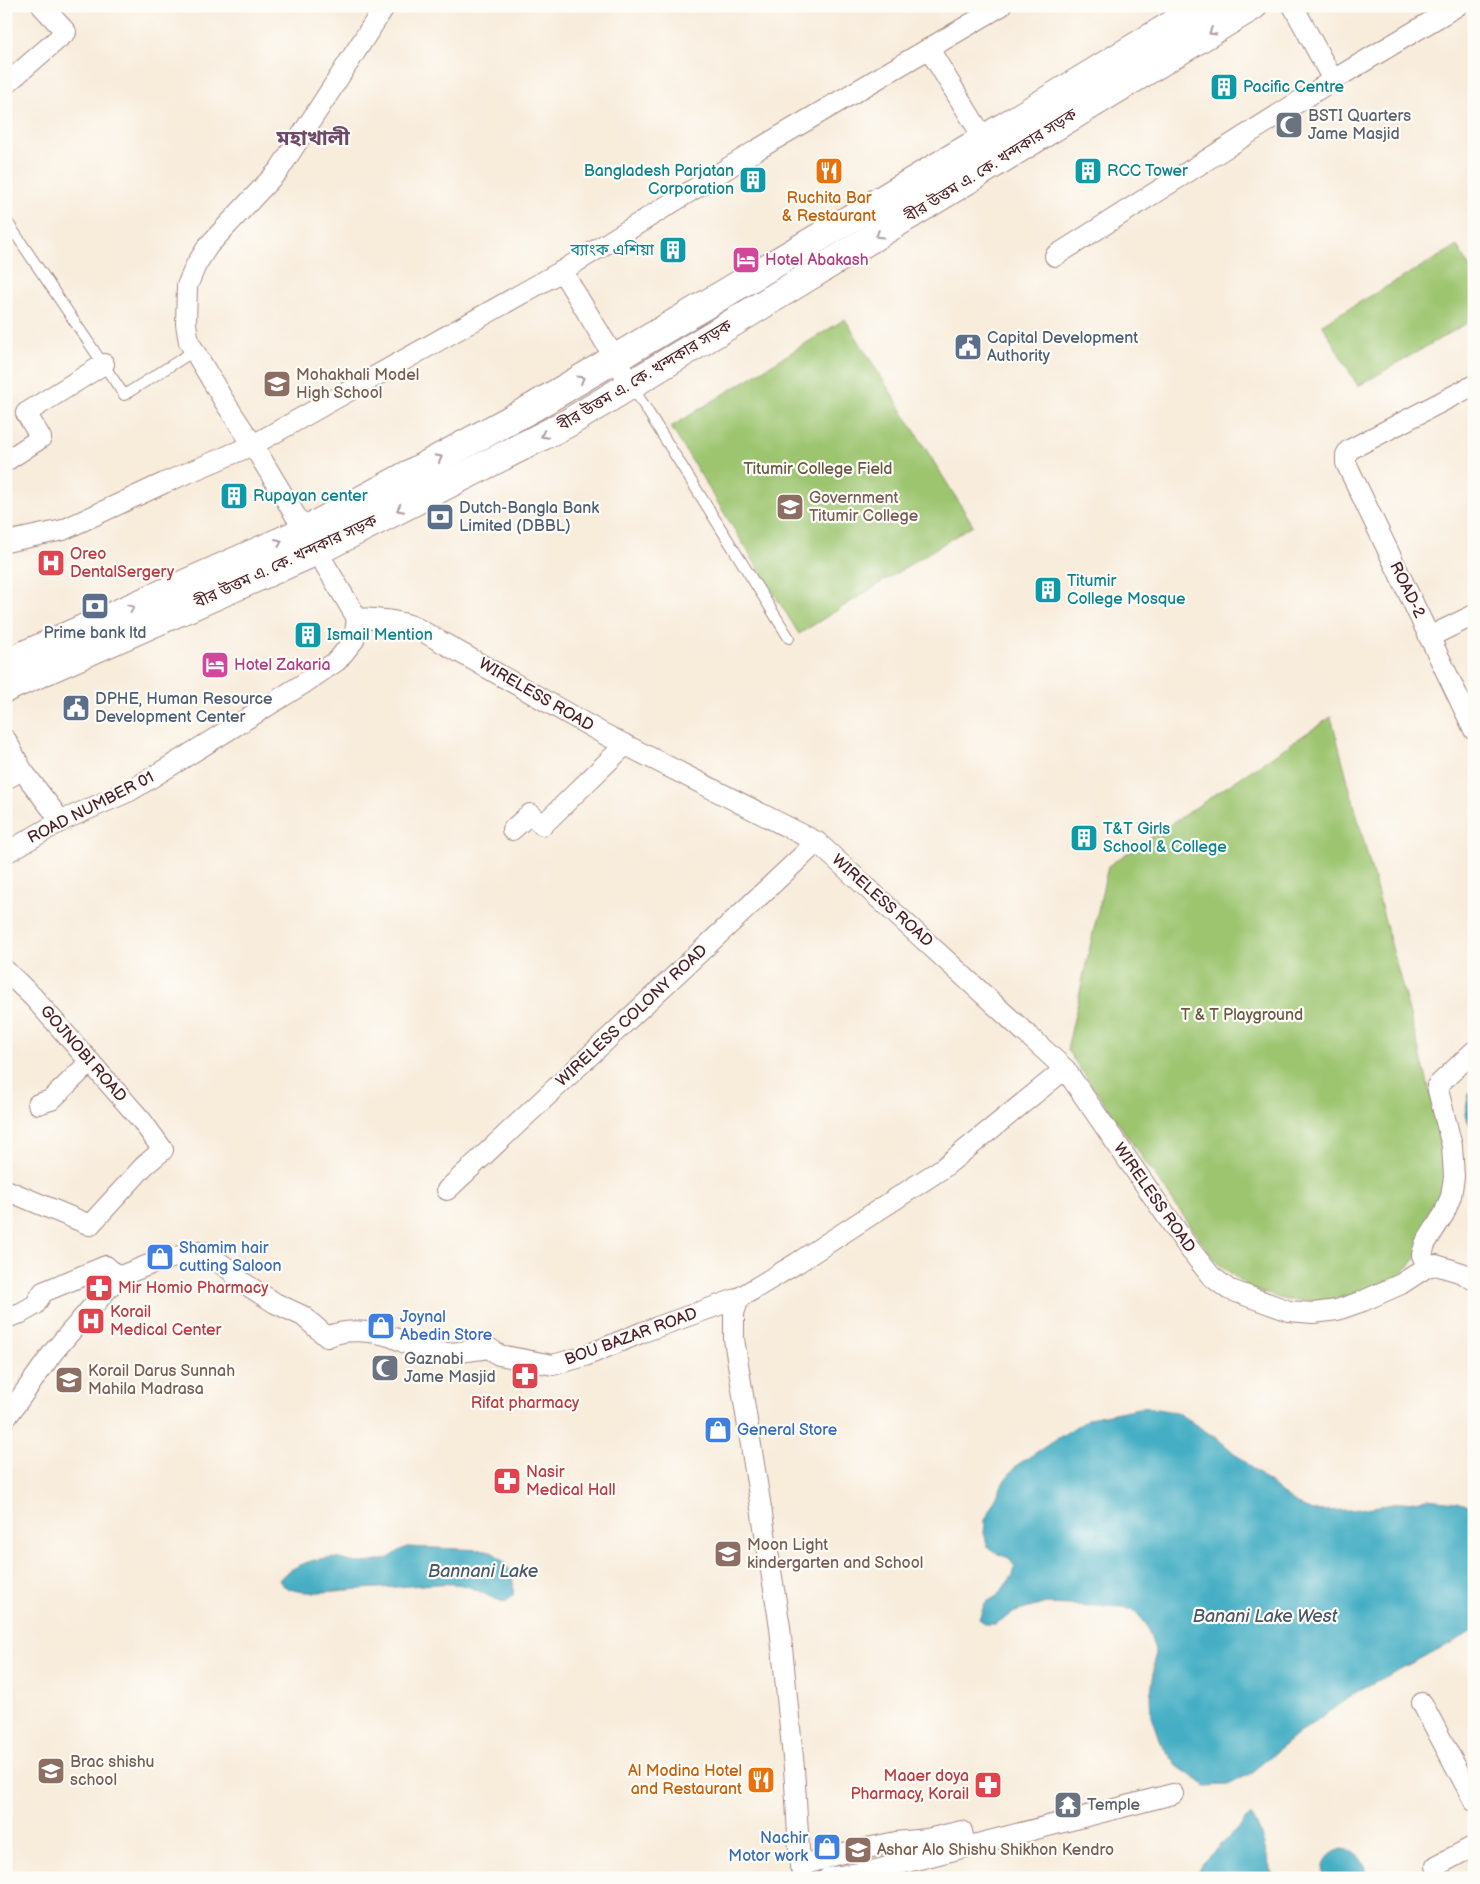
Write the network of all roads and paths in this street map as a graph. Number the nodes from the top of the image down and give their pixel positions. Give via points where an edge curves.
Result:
1 (42, 6) edge
2 (385, 6) edge
3 (1001, 6) edge
4 (1203, 6) edge
5 (1253, 6) edge
6 (1293, 6) edge
7 (1457, 6) edge
8 (929, 49) junction
9 (1333, 80) junction
10 (6, 84) edge
11 (984, 139) junction
12 (6, 220) edge
13 (9, 232) edge
14 (1055, 256) dead end
15 (562, 271) junction
16 (194, 351) junction
17 (615, 359) junction
18 (104, 364) junction
19 (631, 386) junction
20 (1474, 386) edge
21 (253, 444) junction
22 (6, 461) edge
23 (311, 541) junction
24 (6, 542) edge
25 (1474, 615) edge
26 (357, 618) junction
27 (1429, 637) junction
28 (789, 638) dead end
29 (6, 663) edge
30 (6, 688) edge
31 (1474, 730) edge
32 (6, 740) edge
33 (625, 745) junction
34 (14, 775) edge
35 (61, 820) junction
36 (512, 830) dead end
37 (817, 842) junction
38 (6, 853) edge
39 (6, 971) edge
40 (1474, 1051) edge
41 (90, 1062) junction
42 (1065, 1069) junction
43 (38, 1104) dead end
44 (6, 1190) edge
45 (447, 1190) dead end
46 (1427, 1267) junction
47 (118, 1277) junction
48 (1474, 1280) edge
49 (739, 1298) junction
50 (6, 1318) edge
51 (6, 1418) edge
52 (1422, 1703) dead end
53 (1173, 1794) dead end
54 (1474, 1802) edge
55 (1474, 1846) edge
56 (965, 1847) junction
57 (1436, 1866) dead end
58 (802, 1872) edge
59 (828, 1878) edge

1 - 10 street via 66,32
2 - 16 street via 279,170 208,246 196,264 187,286 185,304 189,342
3 - 8 street
4 - 11 main road, বীর উত্তম এ. কে. খন্দকার সড়ক
5 -> 19 main road, বীর উত্তম এ. কে. খন্দকার সড়ক
6 - 9 street
7 - 9 street
8 - 11 street
8 - 15 street via 760,148
9 - 14 street
11 - 17 main road, বীর উত্তম এ. কে. খন্দকার সড়ক
12 - 13 lane
13 - 18 lane
15 - 17 street
15 - 21 street
16 - 18 lane via 124,395
16 - 21 street
17 - 19 street
23 -> 17 main road, বীর উত্তম এ. কে. খন্দকার সড়ক
18 - 22 street via 26,413 41,438
19 -> 23 main road, বীর উত্তম এ. কে. খন্দকার সড়ক via 568,423
19 - 28 lane
20 - 27 street, ROAD-2 via 1349,450 1346,455 1346,463
21 - 23 street
21 - 24 street via 63,530
23 - 26 street
29 -> 23 main road, বীর উত্তম এ. কে. খন্দকার সড়ক
23 - 30 main road, বীর উত্তম এ. কে. খন্দকার সড়ক
25 - 27 street
26 - 33 street, WIRELESS ROAD via 385,619 416,627
26 - 35 street, ROAD NUMBER 01 via 354,640 336,661 303,684 130,792
27 - 31 street, ROAD-2
32 - 34 street
33 - 36 street via 543,825 530,814
33 - 37 street, WIRELESS ROAD
34 - 35 street
35 - 38 street, ROAD NUMBER 01
37 - 42 street, WIRELESS ROAD
37 - 45 street, WIRELESS COLONY ROAD
39 - 41 street, GOJNOBI ROAD
40 - 46 street via 1437,1086 1452,1146 1454,1177 1444,1214 1425,1244 1422,1255
41 - 43 street via 51,1100
41 - 44 street, GOJNOBI ROAD via 163,1150 90,1225
42 - 46 street, WIRELESS ROAD via 1188,1247 1211,1276 1228,1289 1289,1311 1313,1313 1363,1302
42 - 49 street, BOU BAZAR ROAD via 943,1168
46 - 48 street via 1436,1265 1462,1272
47 - 49 street, BOU BAZAR ROAD via 156,1262 204,1252 242,1282 302,1316 328,1337 348,1331 391,1337 421,1350 439,1353 489,1348 498,1355 553,1365
47 - 50 street via 106,1266 43,1292 35,1305
47 - 51 street via 54,1351
49 - 58 street via 734,1313 734,1339 780,1627
52 - 54 street
53 - 56 street
55 - 57 street
56 - 58 street via 962,1831 838,1854
56 - 59 street via 872,1871

